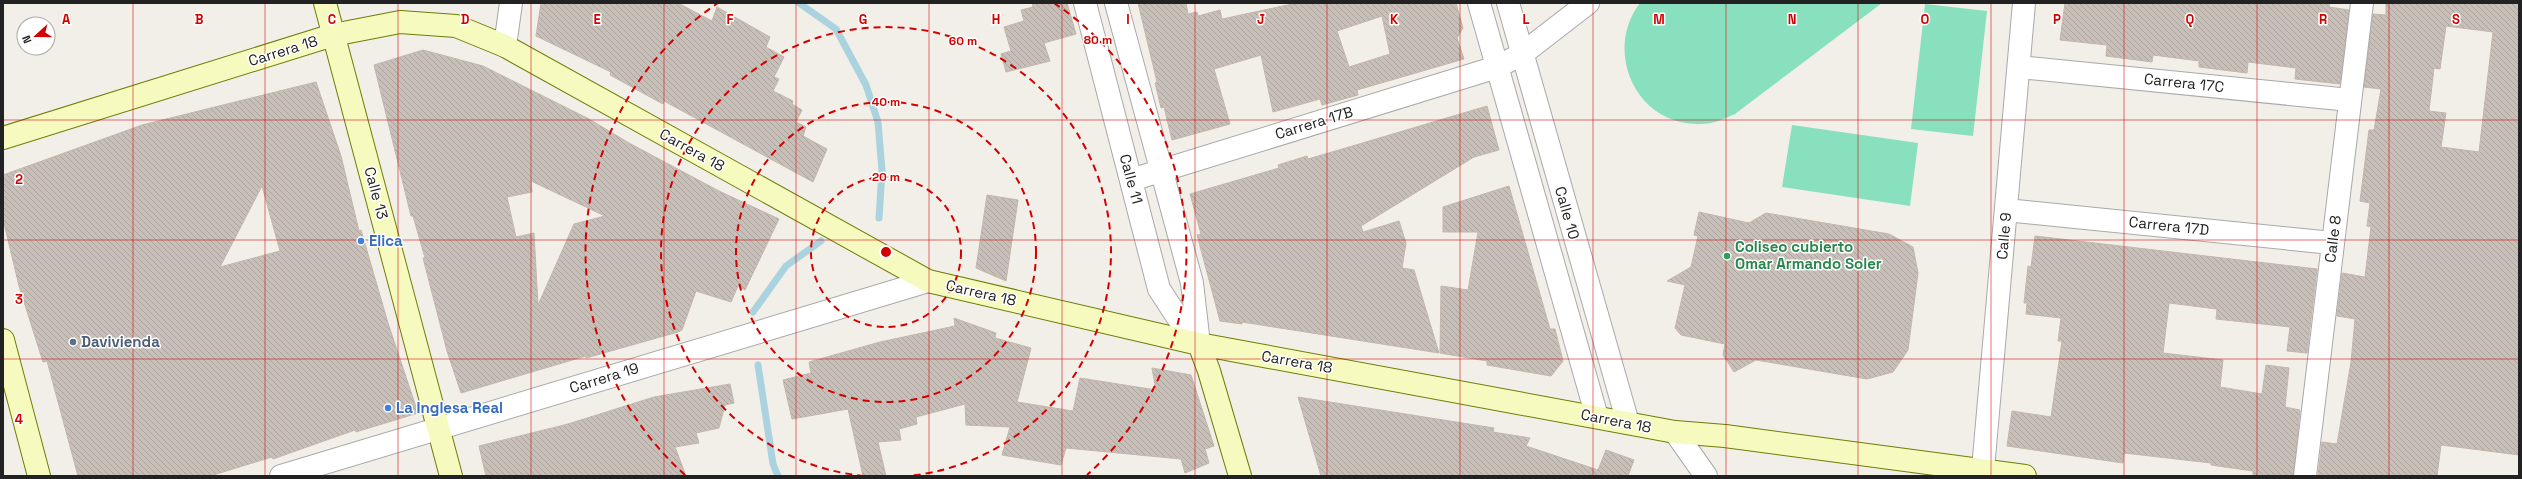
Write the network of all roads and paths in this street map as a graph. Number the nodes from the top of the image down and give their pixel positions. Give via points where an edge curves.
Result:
1 (325, 3) edge
2 (511, 3) edge
3 (1085, 3) edge
4 (1116, 3) edge
5 (1479, 3) edge
6 (1508, 3) edge
7 (1588, 3) edge
8 (2024, 3) edge
9 (2362, 3) edge
10 (333, 35) junction
11 (505, 46) junction
12 (1522, 54) junction
13 (2019, 66) junction
14 (1497, 67) junction
15 (2350, 100) junction
16 (3, 138) edge
17 (1161, 170) junction
18 (1131, 180) junction
19 (2006, 210) junction
20 (2332, 243) junction
21 (928, 281) junction
22 (3, 340) edge
23 (1199, 344) junction
24 (1597, 417) junction
25 (1628, 423) junction
26 (439, 428) junction
27 (1675, 432) junction
28 (1983, 469) junction
29 (39, 476) edge
30 (281, 476) edge
31 (451, 476) edge
32 (1240, 476) edge
33 (1706, 476) edge
34 (2025, 476) edge
35 (2305, 476) edge

1 - 10 street, Calle 13
2 - 11 street
3 - 18 street, Calle 11
4 - 17 street, Calle 11
5 - 14 street, Calle 10
6 - 12 street, Calle 10
7 - 12 street, Carrera 17B
8 - 13 street, Calle 9
9 - 15 street, Calle 8
10 - 11 street, Carrera 18 via 400,22 456,26
10 - 16 street, Carrera 18
10 - 26 street, Calle 13
11 - 21 street, Carrera 18
12 - 14 street, Carrera 17B
12 - 25 street, Calle 10
13 - 15 street, Carrera 17C
13 - 19 street, Calle 9
14 - 17 street, Carrera 17B
14 - 24 street, Calle 10
15 - 20 street, Calle 8
17 - 18 street, Carrera 17B
17 - 23 street, Calle 11 via 1192,283
18 - 23 street, Calle 11 via 1159,289
19 - 20 street, Carrera 17D
19 - 28 street, Calle 9
20 - 35 street, Calle 8
21 - 23 street, Carrera 18
21 - 26 street, Carrera 19
22 - 29 street
23 - 24 street, Carrera 18
23 - 32 street, Calle 11 via 1210,371
24 - 25 street, Carrera 18
25 - 27 street, Carrera 18
26 - 30 street, Carrera 19
26 - 31 street, Calle 13
27 - 28 street, Carrera 18 via 1726,436
27 - 33 street
28 - 34 street, Carrera 18

